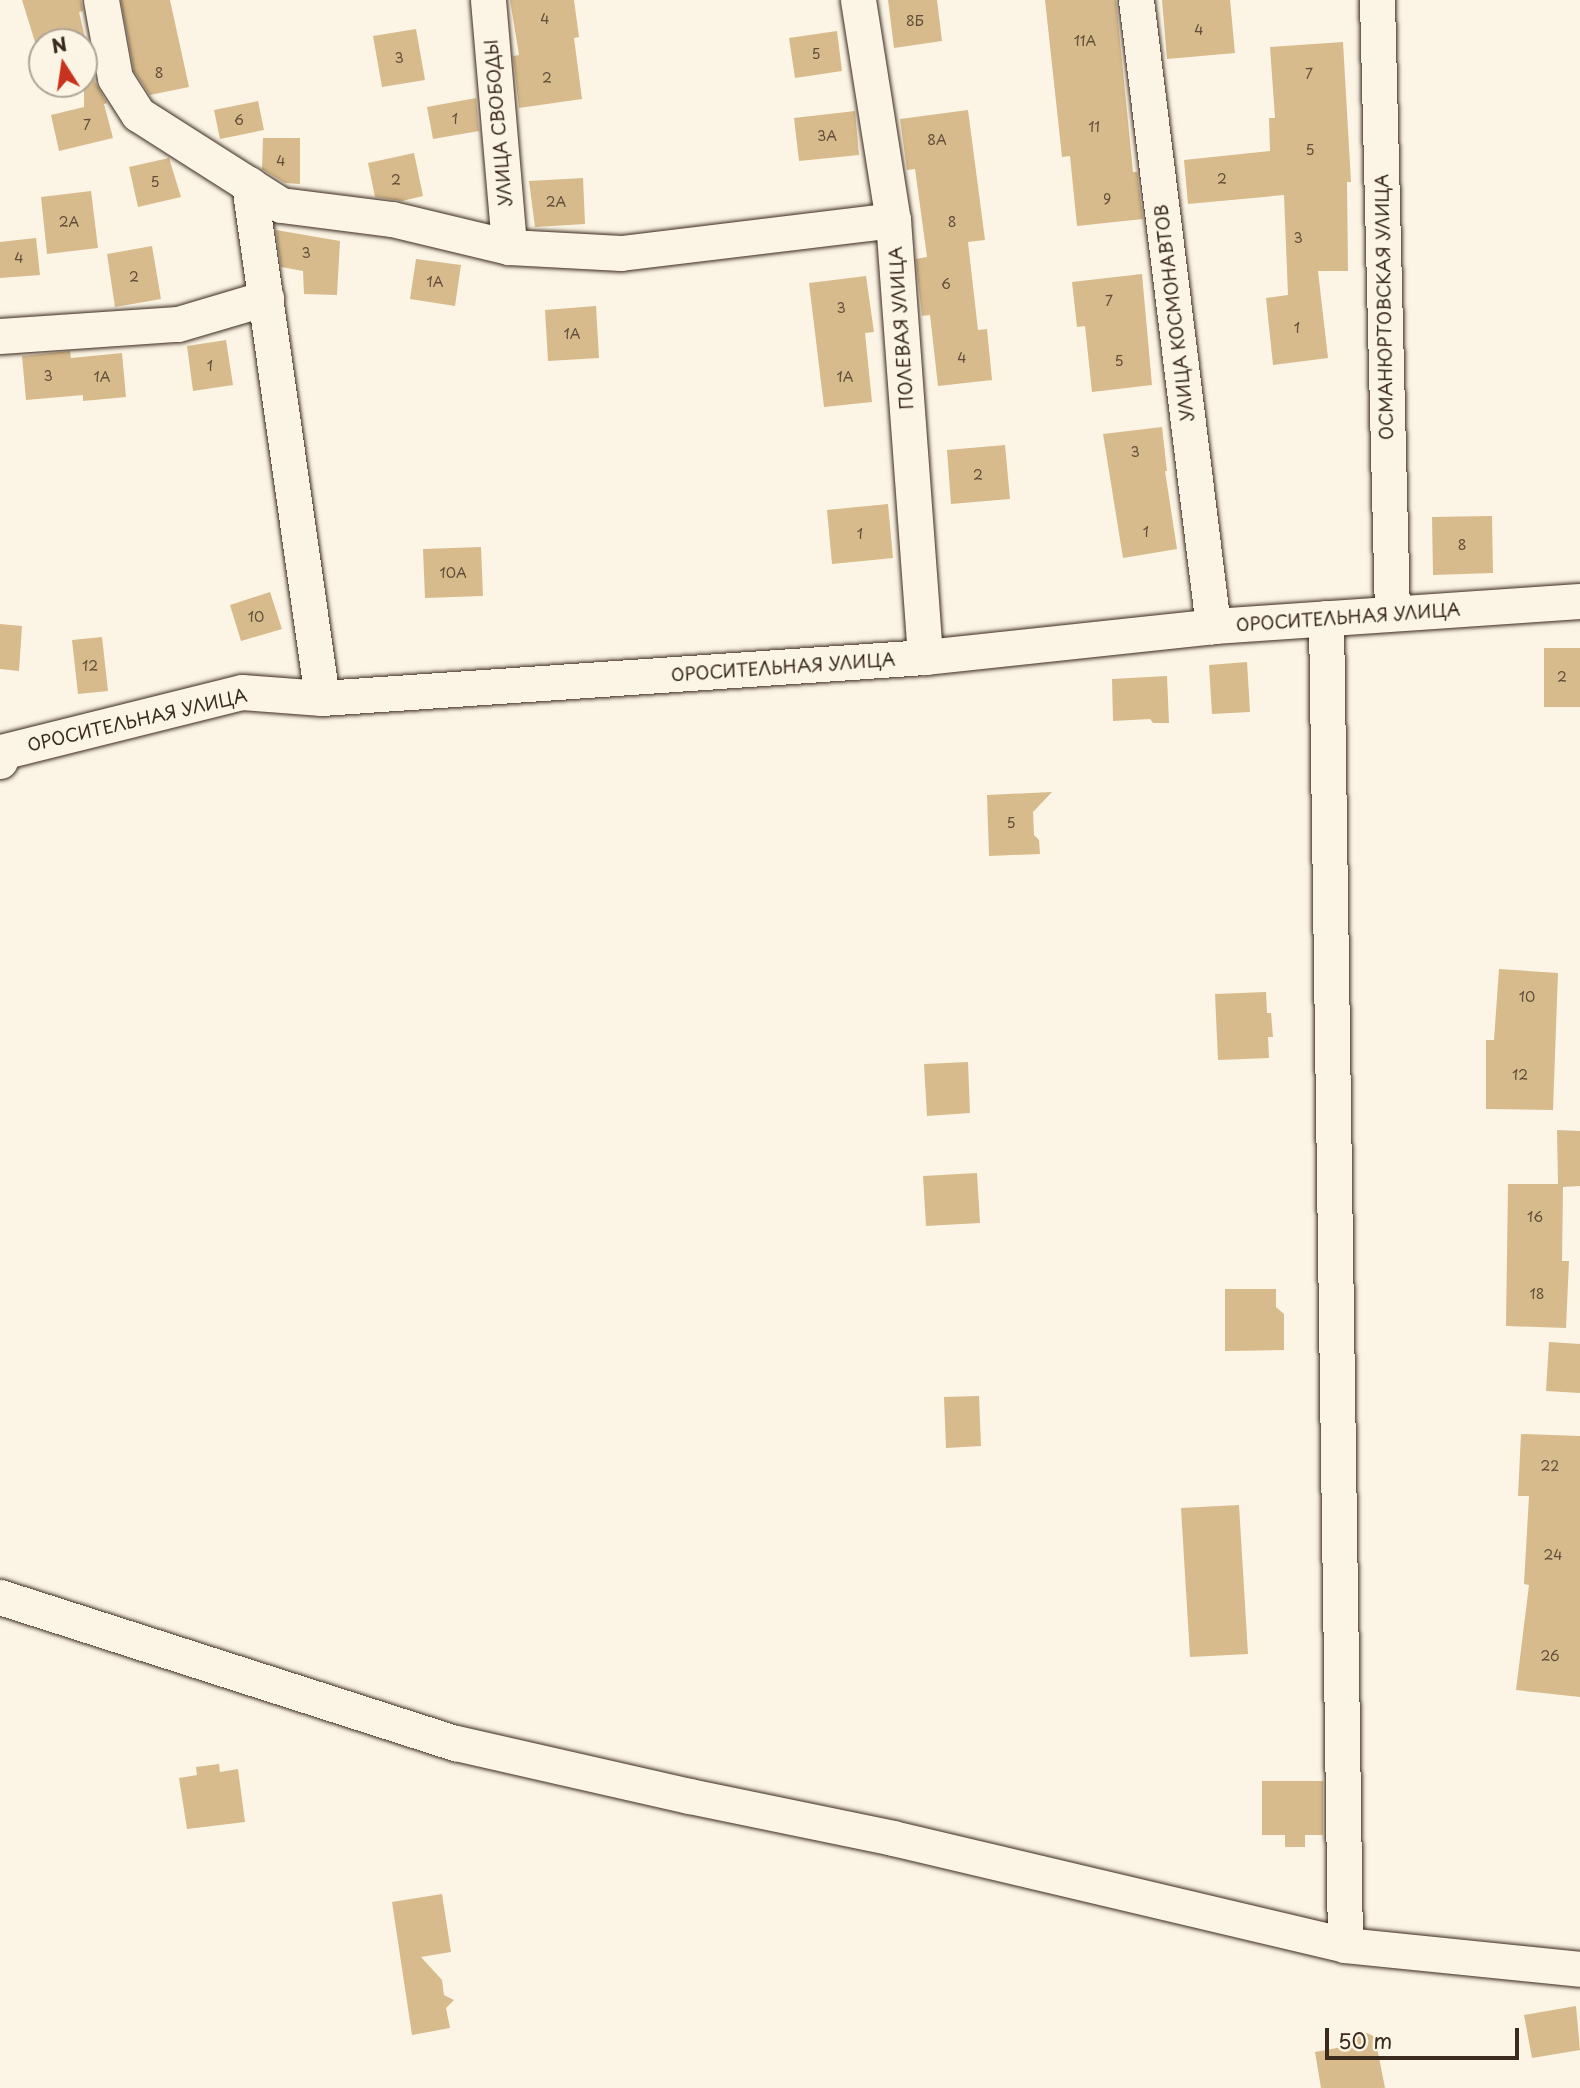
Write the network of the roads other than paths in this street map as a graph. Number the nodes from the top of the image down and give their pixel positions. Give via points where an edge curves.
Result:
1 (101, 0) edge
2 (488, 0) edge
3 (859, 0) edge
4 (1136, 0) edge
5 (1377, 0) edge
6 (249, 184) junction
7 (893, 220) junction
8 (509, 247) junction
9 (266, 298) junction
10 (0, 336) edge
11 (1580, 601) edge
12 (1392, 613) junction
13 (1326, 618) junction
14 (1213, 626) junction
15 (925, 657) junction
16 (322, 698) junction
17 (0, 761) edge
18 (0, 1597) edge
19 (1345, 1945) junction
20 (1580, 1969) edge

1 - 6 street via 115,78 138,114
2 - 8 street, УЛИЦА СВОБОДЫ
3 - 7 street, ПОЛЕВАЯ УЛИЦА
4 - 14 street, УЛИЦА КОСМОНАВТОВ
5 - 12 street, ОСМАНЮРТОВСКАЯ УЛИЦА
6 - 8 street via 281,205 392,219
6 - 9 street
7 - 8 street via 621,253
7 - 15 street, ПОЛЕВАЯ УЛИЦА
9 - 10 street via 178,324
9 - 16 street
11 - 12 street, ОРОСИТЕЛЬНАЯ УЛИЦА
12 - 13 street, ОРОСИТЕЛЬНАЯ УЛИЦА
13 - 14 street, ОРОСИТЕЛЬНАЯ УЛИЦА
13 - 19 street
14 - 15 street, ОРОСИТЕЛЬНАЯ УЛИЦА
15 - 16 street, ОРОСИТЕЛЬНАЯ УЛИЦА
16 - 17 street, ОРОСИТЕЛЬНАЯ УЛИЦА via 242,692 1,752
18 - 19 street via 456,1742 893,1838
19 - 20 street

